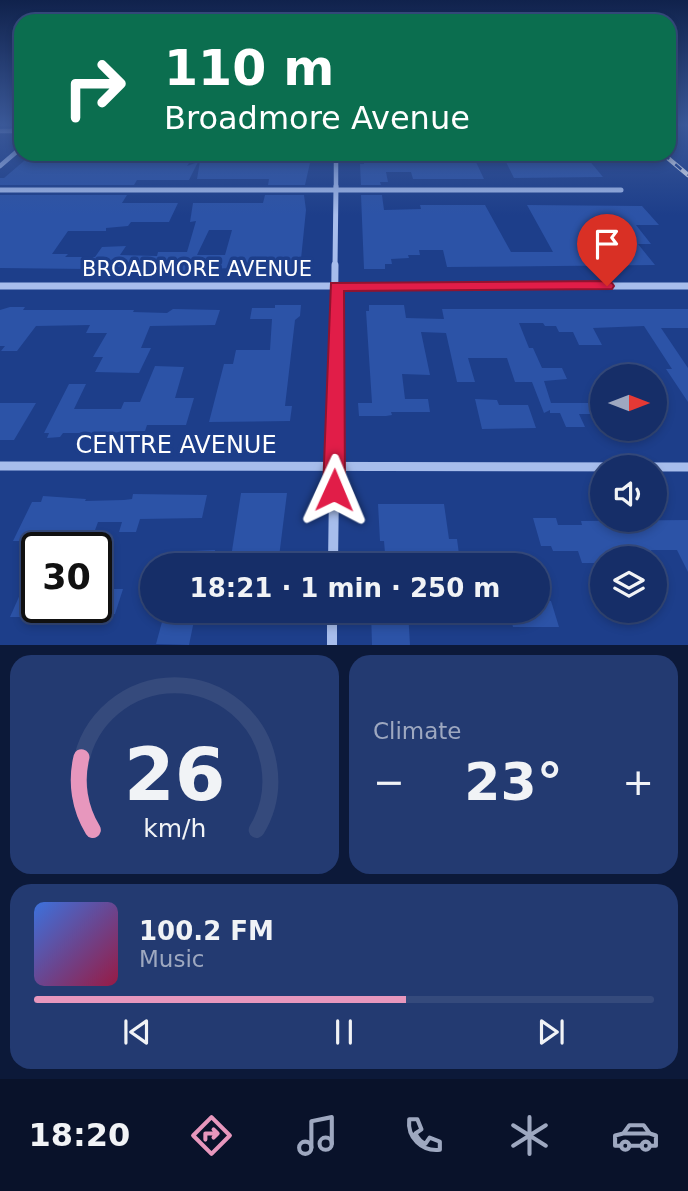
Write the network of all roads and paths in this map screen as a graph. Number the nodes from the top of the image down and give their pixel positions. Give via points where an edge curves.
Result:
1 (14, 154) edge
2 (336, 161) edge
3 (0, 166) edge
4 (0, 190) edge
5 (621, 190) dead end
6 (338, 191) junction
7 (0, 286) edge
8 (336, 286) junction
9 (688, 286) edge
10 (334, 465) junction
11 (0, 466) edge
12 (688, 467) edge
13 (333, 553) edge
14 (332, 623) edge
15 (332, 645) edge

1 - 3 street
2 - 6 street
4 - 6 street
5 - 6 street
6 - 8 street
7 - 8 street, BROADMORE AVENUE
8 - 9 street, BROADMORE AVENUE
8 - 10 street
10 - 11 street, CENTRE AVENUE
10 - 12 street, CENTRE AVENUE
10 - 13 street
14 - 15 street

